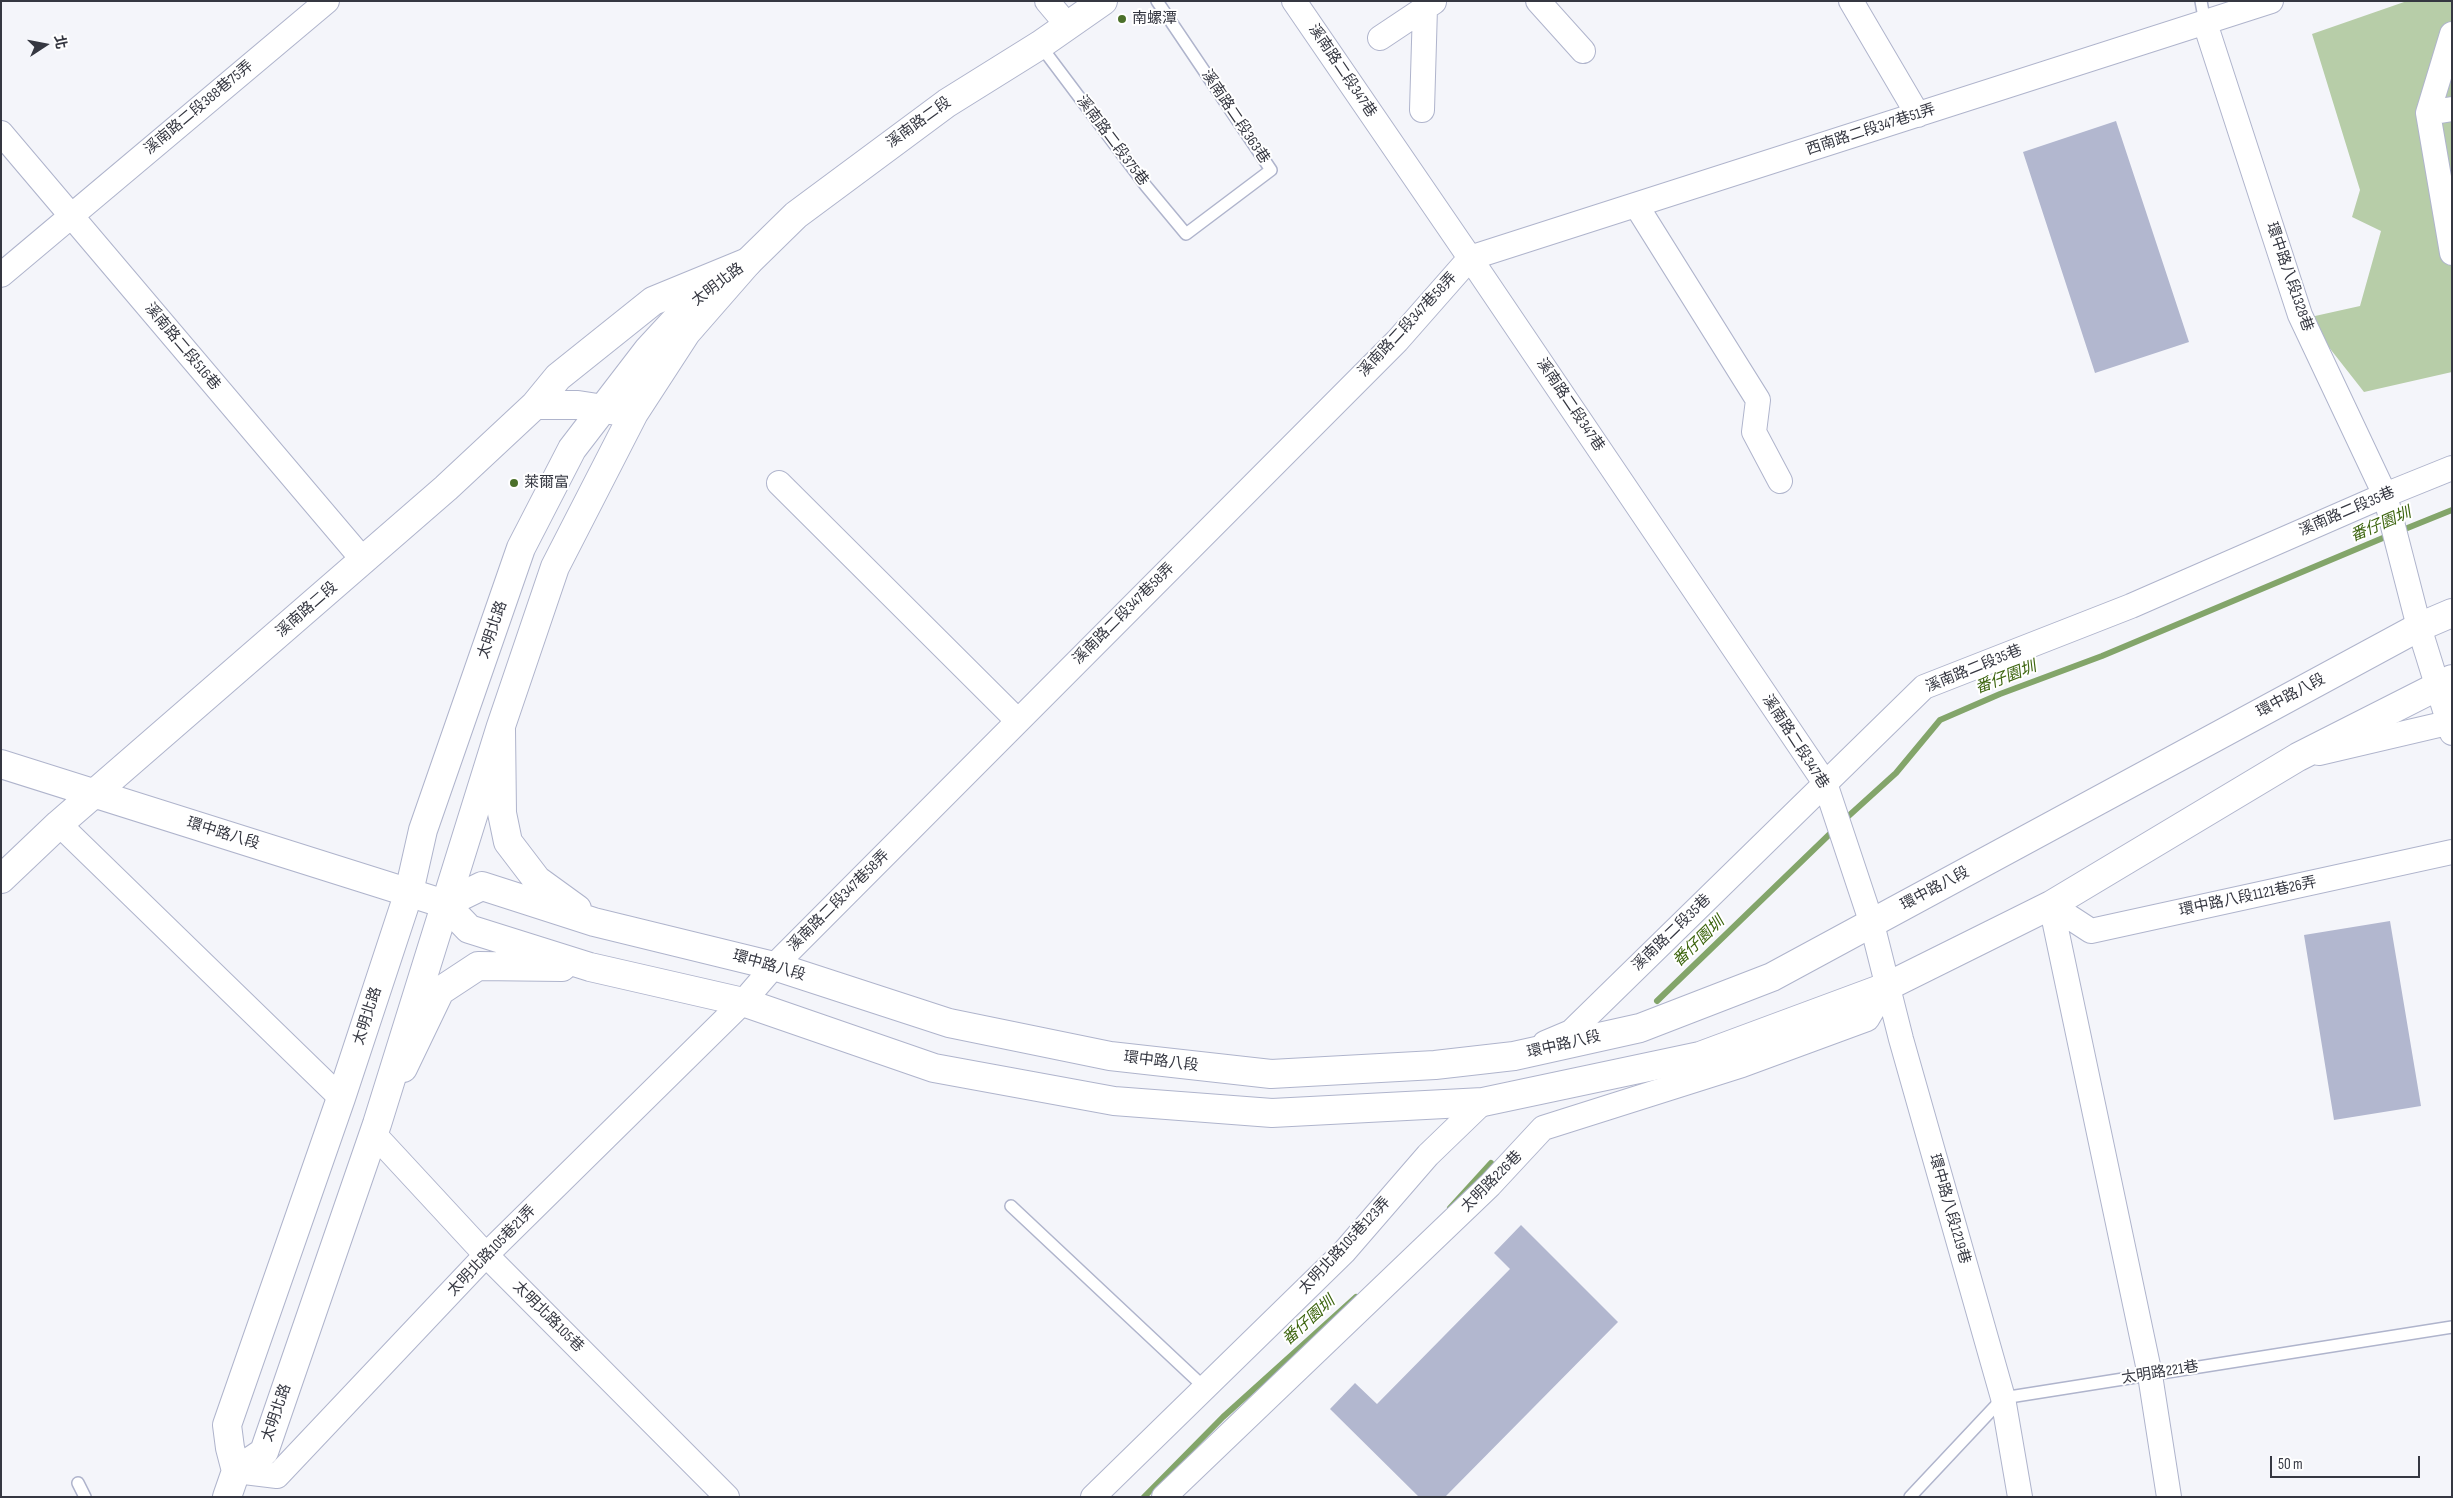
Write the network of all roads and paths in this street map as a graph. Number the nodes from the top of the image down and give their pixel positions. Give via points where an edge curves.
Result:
1 (327, 1) edge
2 (1047, 1) edge
3 (1104, 1) edge
4 (1157, 1) edge
5 (1294, 1) edge
6 (1538, 1) edge
7 (1852, 1) edge
8 (2271, 1) edge
9 (1430, 5) edge
10 (2203, 12) edge
11 (1068, 26) junction
12 (2452, 34) edge
13 (1380, 38) dead end
14 (1040, 45) junction
15 (1583, 50) dead end
16 (2452, 109) edge
17 (1422, 110) dead end
18 (2428, 113) junction
19 (1918, 114) junction
20 (1, 133) edge
21 (1636, 205) junction
22 (70, 215) junction
23 (1186, 234) joint
24 (2452, 253) edge
25 (1470, 258) junction
26 (748, 262) junction
27 (1, 275) edge
28 (535, 405) junction
29 (603, 409) junction
30 (634, 414) junction
31 (2452, 468) edge
32 (1780, 481) dead end
33 (779, 483) dead end
34 (2385, 495) junction
35 (364, 561) junction
36 (2452, 614) edge
37 (2419, 627) junction
38 (2445, 682) edge
39 (1018, 720) junction
40 (501, 726) junction
41 (2451, 726) edge
42 (2298, 757) junction
43 (1, 764) edge
44 (1825, 784) junction
45 (93, 794) junction
46 (59, 824) junction
47 (2452, 852) edge
48 (1, 879) edge
49 (409, 892) junction
50 (445, 904) junction
51 (2051, 905) junction
52 (594, 922) junction
53 (1872, 924) junction
54 (774, 966) junction
55 (590, 967) junction
56 (1886, 987) junction
57 (742, 1002) junction
58 (1514, 1056) junction
59 (341, 1098) junction
60 (1483, 1102) junction
61 (375, 1129) junction
62 (1011, 1206) dead end
63 (486, 1255) junction
64 (2452, 1327) edge
65 (2150, 1375) junction
66 (1205, 1388) junction
67 (2002, 1398) junction
68 (236, 1471) junction
69 (78, 1483) dead end
70 (85, 1497) edge
71 (227, 1497) edge
72 (727, 1497) edge
73 (1093, 1497) edge
74 (1164, 1497) edge
75 (1910, 1497) edge
76 (2020, 1497) edge
77 (2169, 1497) edge

1 - 22 street, 溪南路二段388巷75弄
2 - 11 street
3 - 11 street, 溪南路二段
4 - 23 lane, 溪南路二段363巷 via 1271,170
5 - 25 street, 溪南路二段347巷
6 - 15 street
7 - 19 street
8 - 10 street, 西南路二段347巷51弄
9 - 13 street
9 - 17 street
10 - 19 street, 西南路二段347巷51弄
10 - 34 street, 環中路八段1328巷 via 2300,315
11 - 14 street, 溪南路二段
12 - 18 street
14 - 23 lane, 溪南路二段375巷
14 - 26 street, 溪南路二段 via 947,103 867,161 796,215
16 - 18 street
18 - 24 street
19 - 21 street, 西南路二段347巷51弄
20 - 22 street, 溪南路二段516巷
21 - 25 street, 西南路二段347巷51弄
21 - 32 street via 1758,400 1754,432
22 - 27 street, 溪南路二段388巷75弄
22 - 35 street, 溪南路二段516巷
25 - 39 street, 溪南路二段347巷58弄 via 1397,340
25 - 44 street, 溪南路二段347巷
26 - 28 street, 溪南路二段 via 653,301 558,377
26 - 29 street, 太明北路 via 684,310 648,350
26 - 30 street, 太明北路 via 686,333
28 - 29 street via 578,405
28 - 35 street, 溪南路二段
29 - 30 street
29 - 49 street, 太明北路 via 572,449 521,548 424,830
30 - 40 street, 太明北路 via 555,567
31 - 34 street, 溪南路二段35巷
33 - 39 street
34 - 37 street, 環中路八段1328巷
34 - 44 street, 溪南路二段35巷 via 2131,606 1924,687
35 - 45 street, 溪南路二段
36 - 37 street, 環中路八段
37 - 38 street, 環中路八段1328巷
37 - 53 street, 環中路八段
38 - 41 street, 環中路八段1328巷
38 - 42 street, 環中路八段
39 - 54 street, 溪南路二段347巷58弄
40 - 50 street, 太明北路
40 - 52 street, 環中路八段 via 502,813 508,842 537,880
41 - 42 street
42 - 51 street, 環中路八段
43 - 45 street, 環中路八段
44 - 53 street, 溪南路二段347巷
44 - 58 street, 溪南路二段35巷 via 1571,1032
45 - 46 street, 溪南路二段
45 - 49 street, 環中路八段
46 - 48 street, 溪南路二段
46 - 59 street
47 - 51 street, 環中路八段1121巷26弄 via 2091,931
49 - 50 street, 環中路八段
49 - 59 street, 太明北路
50 - 52 street, 環中路八段 via 482,886
50 - 55 street, 環中路八段 via 468,929
50 - 61 street, 太明北路
51 - 56 street, 環中路八段
51 - 65 street
52 - 54 street, 環中路八段
53 - 56 street, 環中路八段1219巷
53 - 58 street, 環中路八段 via 1772,977 1640,1028
54 - 57 street, 溪南路二段347巷58弄
54 - 58 street, 環中路八段 via 949,1023 1147,1061 1271,1074 1434,1065
55 - 57 street, 環中路八段
55 - 61 street, 環中路八段 via 478,966 440,990
56 - 60 street, 環中路八段 via 1700,1056
56 - 67 street, 環中路八段1219巷
56 - 74 street, 太明路226巷 via 1867,1019 1742,1065 1543,1128 1490,1185
57 - 60 street, 環中路八段 via 934,1068 1114,1101 1272,1113
57 - 63 street, 太明北路105巷21弄
59 - 68 street, 太明北路 via 227,1426
60 - 66 street, 太明北路105巷123弄 via 1428,1155 1344,1252
61 - 63 street, 太明北路105巷
61 - 68 street, 太明北路 via 264,1452
62 - 66 lane
63 - 68 street, 太明北路105巷21弄 via 277,1476
63 - 72 street, 太明北路105巷
64 - 65 lane, 太明路221巷
65 - 67 lane, 太明路221巷
65 - 77 street
66 - 73 street, 太明北路105巷123弄
67 - 75 lane
67 - 76 street, 環中路八段1219巷
68 - 71 street
69 - 70 lane

